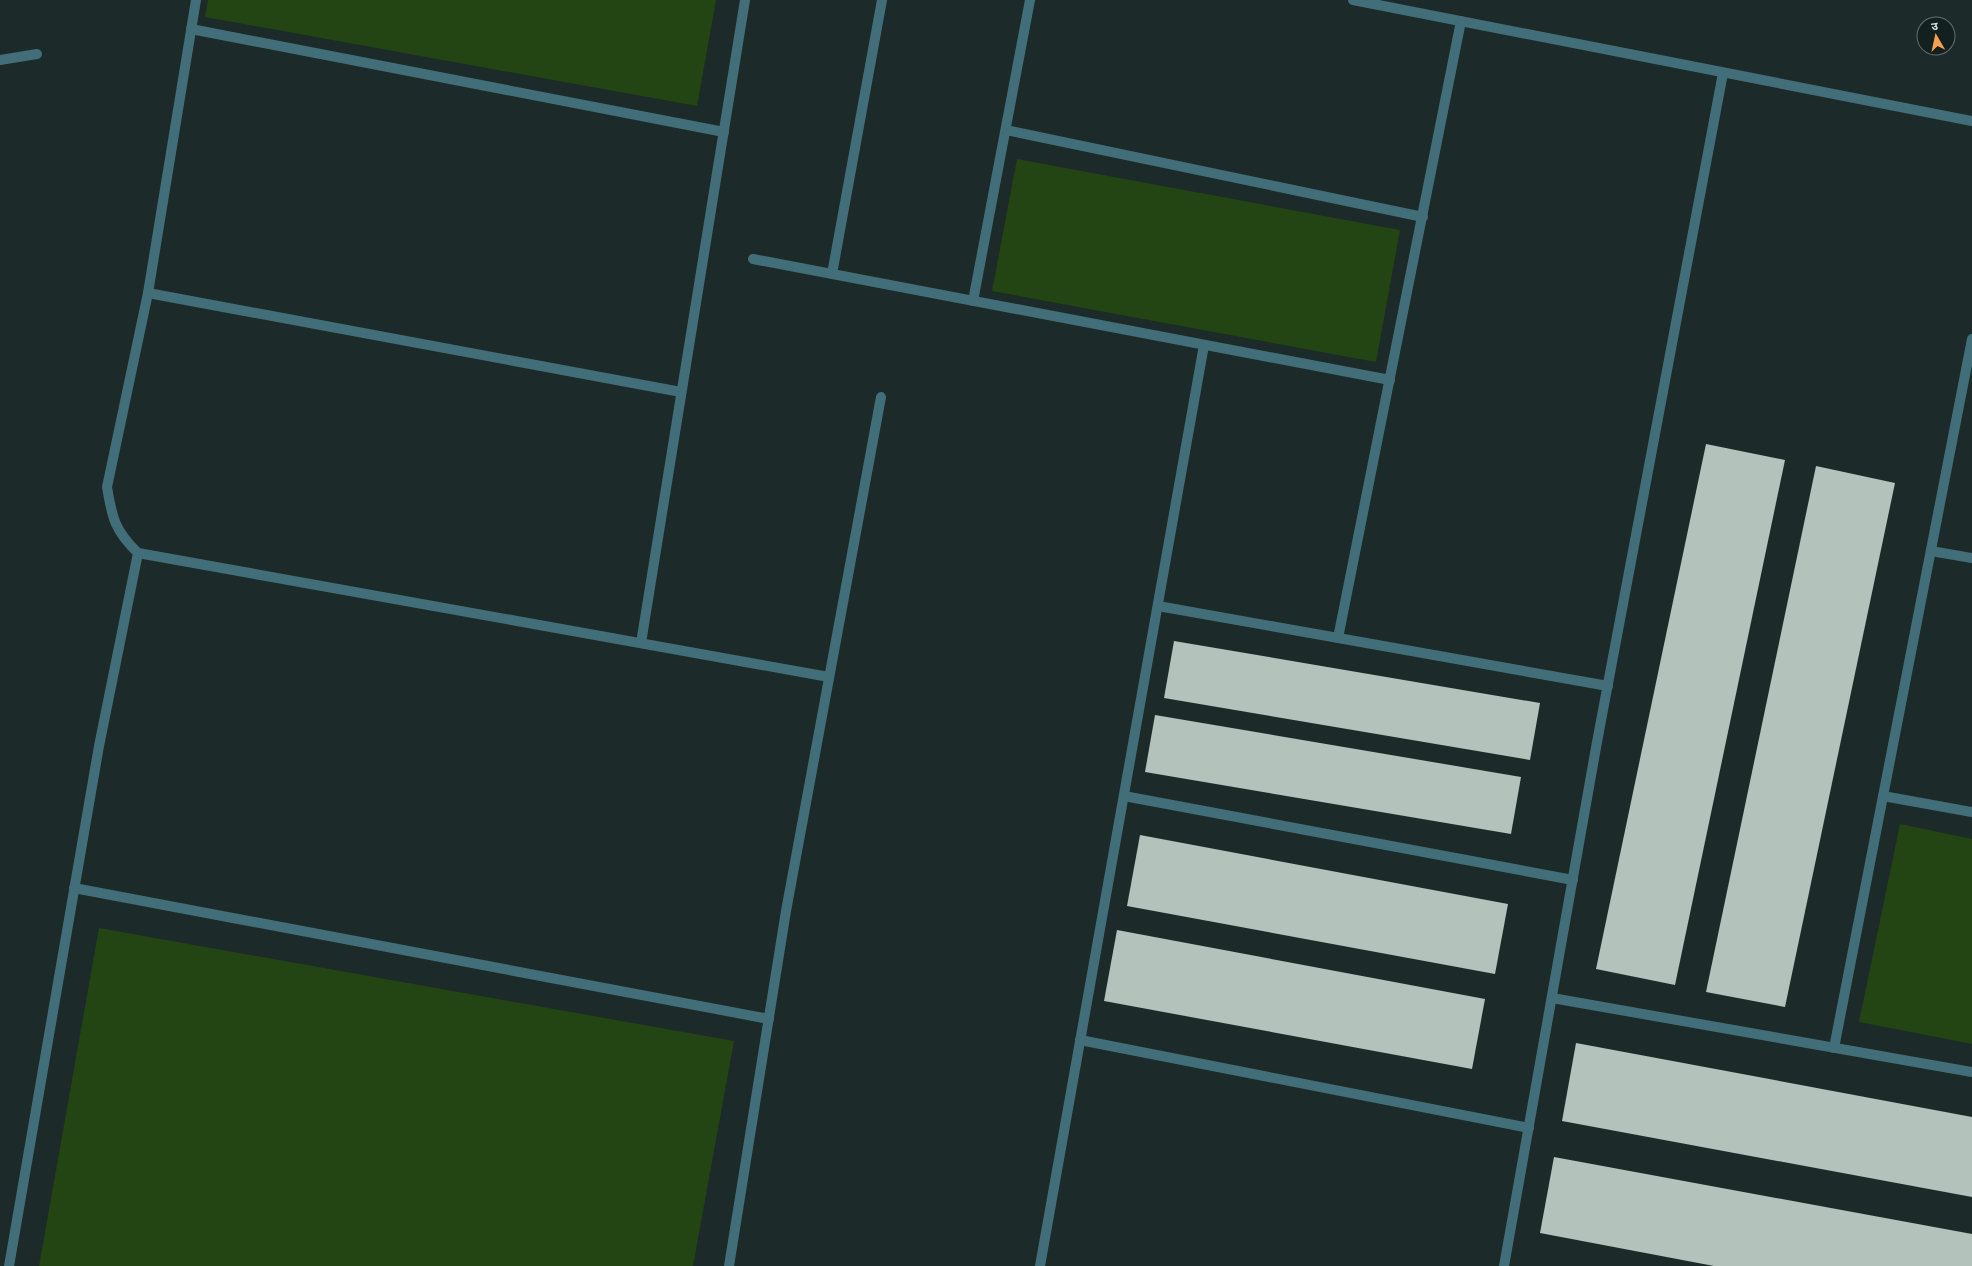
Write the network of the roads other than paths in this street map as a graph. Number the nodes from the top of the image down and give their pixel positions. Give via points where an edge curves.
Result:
1 (196, 0) edge
2 (745, 0) edge
3 (882, 0) edge
4 (1030, 0) edge
5 (1353, 0) edge
6 (1461, 21) junction
7 (191, 29) junction
8 (37, 54) dead end
9 (0, 60) edge
10 (1723, 73) junction
11 (1972, 121) edge
12 (1006, 130) junction
13 (724, 132) junction
14 (1422, 217) junction
15 (753, 259) dead end
16 (832, 274) junction
17 (148, 293) junction
18 (973, 301) junction
19 (1972, 339) edge
20 (1204, 345) junction
21 (1390, 380) junction
22 (682, 392) junction
23 (881, 398) dead end
24 (1931, 550) junction
25 (138, 553) junction
26 (1972, 558) edge
27 (1158, 606) junction
28 (1338, 638) junction
29 (641, 643) junction
30 (829, 677) junction
31 (1608, 686) junction
32 (1124, 796) junction
33 (1883, 796) junction
34 (1972, 812) edge
35 (1573, 880) junction
36 (74, 888) junction
37 (1552, 998) junction
38 (769, 1019) junction
39 (1080, 1040) junction
40 (1834, 1048) junction
41 (1972, 1072) edge
42 (1529, 1128) junction
43 (9, 1266) edge
44 (729, 1266) edge
45 (1040, 1266) edge
46 (1504, 1266) edge

1 - 7 street
2 - 13 street
3 - 16 street
4 - 12 street
5 - 6 street
6 - 10 street
6 - 14 street
7 - 13 street
7 - 17 street
8 - 9 street
10 - 11 street
10 - 31 street
12 - 14 street
12 - 18 street
13 - 22 street
14 - 21 street
15 - 16 street
16 - 18 street
17 - 22 street
17 - 25 street via 107,488 112,516 123,539
18 - 20 street
19 - 24 street
20 - 21 street
20 - 27 street
21 - 28 street
22 - 29 street
23 - 30 street
24 - 26 street
24 - 33 street
25 - 29 street
25 - 36 street via 99,746
27 - 28 street
27 - 32 street
28 - 31 street
29 - 30 street
30 - 38 street via 786,910
31 - 35 street
32 - 35 street
32 - 39 street
33 - 34 street
33 - 40 street
35 - 37 street
36 - 38 street
36 - 43 street
37 - 40 street
37 - 42 street
38 - 44 street
39 - 42 street
39 - 45 street
40 - 41 street
42 - 46 street

